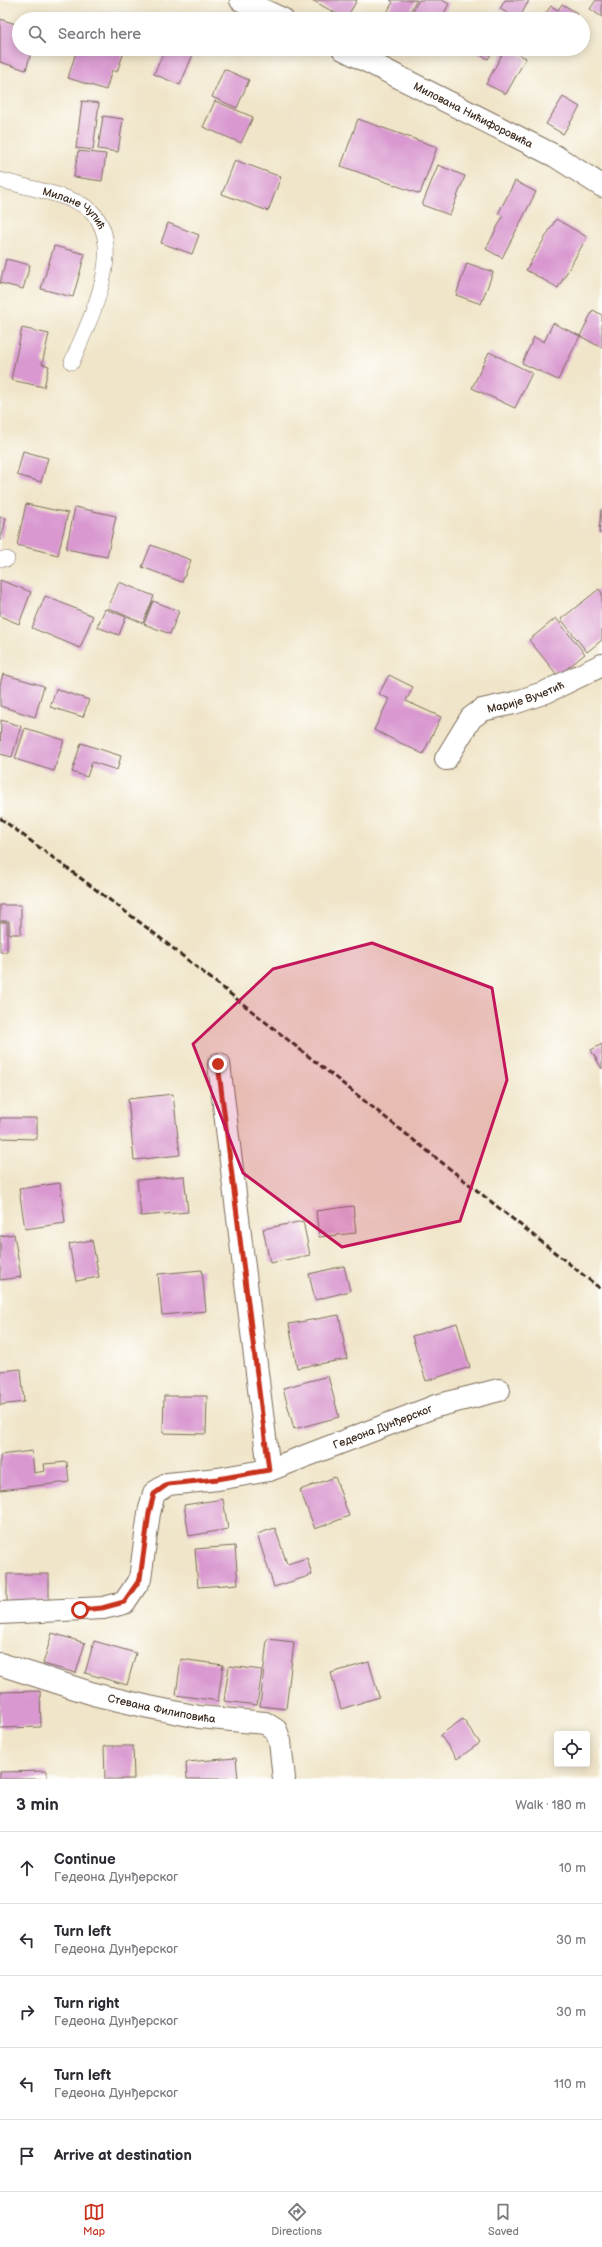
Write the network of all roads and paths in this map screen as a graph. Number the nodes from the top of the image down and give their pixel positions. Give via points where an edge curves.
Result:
1 (241, 0) edge
2 (267, 12) edge
3 (356, 56) edge
4 (0, 180) edge
5 (602, 186) edge
6 (72, 362) dead end
7 (602, 665) edge
8 (446, 759) dead end
9 (218, 1064) dead end
10 (499, 1390) dead end
11 (269, 1470) junction
12 (0, 1614) edge
13 (0, 1664) edge
14 (284, 1779) edge

1 - 2 street
3 - 5 street, Милована Нићифоровића via 555,156
4 - 6 lane, Милане Чупић via 76,202 90,211 105,232 107,263 97,298
7 - 8 street, Марије Вучетић via 546,692 482,710 471,718
9 - 11 street
10 - 11 street, Гедеона Дунђерског via 436,1406
11 - 12 street, Гедеона Дунђерског via 168,1484 154,1494 140,1579 124,1602 102,1608
13 - 14 street, Стевана Филиповића via 149,1707 199,1717 265,1723 276,1730 280,1741

